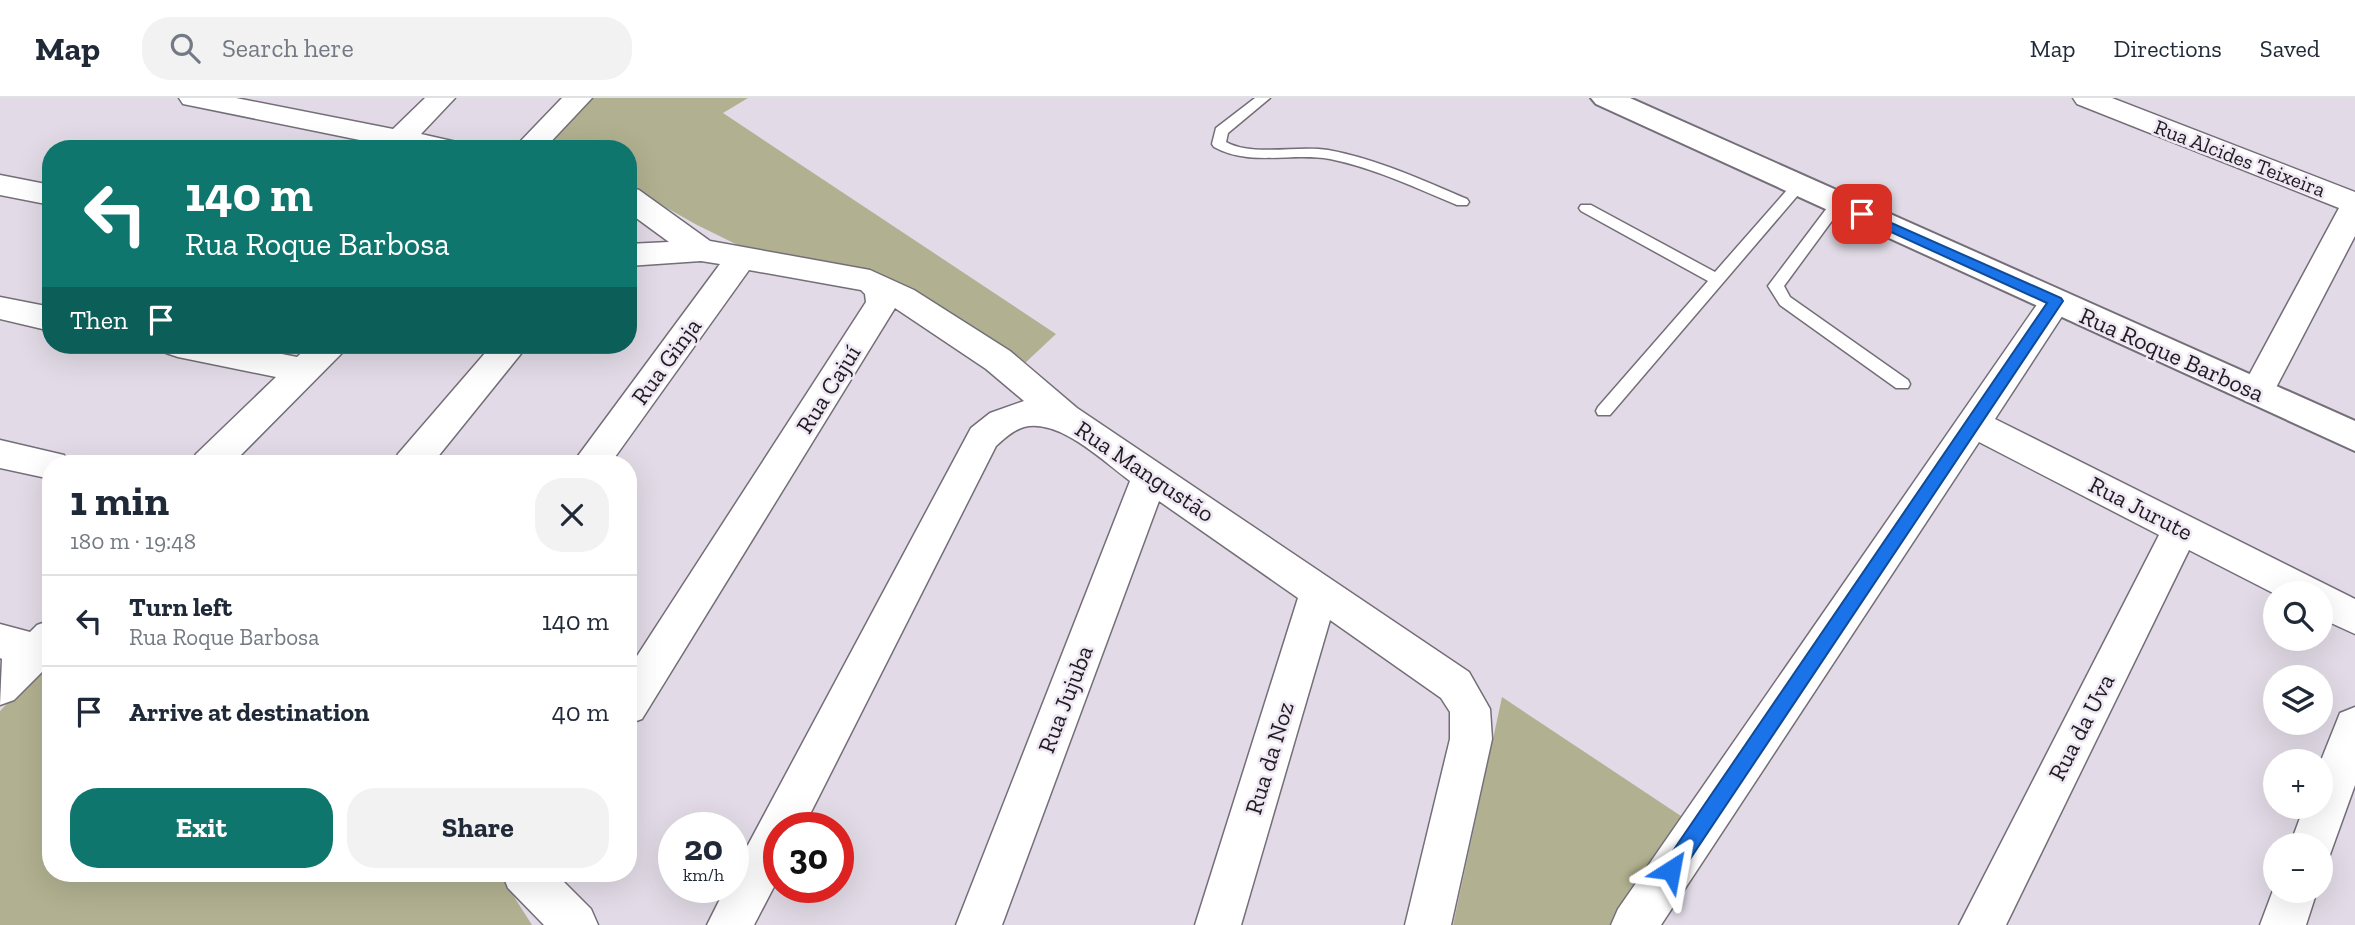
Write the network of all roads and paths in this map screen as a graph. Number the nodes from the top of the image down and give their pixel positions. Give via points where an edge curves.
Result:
1 (193, 98) edge
2 (441, 98) edge
3 (578, 98) edge
4 (1263, 98) edge
5 (1606, 98) edge
6 (2087, 98) edge
7 (286, 106) edge
8 (399, 139) junction
9 (404, 140) edge
10 (536, 140) edge
11 (0, 185) edge
12 (1799, 185) junction
13 (42, 193) edge
14 (1462, 202) dead end
15 (1838, 203) junction
16 (637, 204) edge
17 (2355, 205) edge
18 (1586, 208) dead end
19 (701, 250) junction
20 (637, 254) edge
21 (742, 257) junction
22 (1718, 280) junction
23 (870, 281) junction
24 (2056, 301) junction
25 (0, 308) edge
26 (42, 316) edge
27 (222, 354) edge
28 (321, 354) edge
29 (503, 354) edge
30 (304, 371) junction
31 (1902, 384) dead end
32 (2257, 392) junction
33 (1604, 411) dead end
34 (1065, 417) junction
35 (1974, 424) junction
36 (2355, 437) edge
37 (0, 454) edge
38 (218, 455) edge
39 (419, 455) edge
40 (597, 455) edge
41 (42, 463) edge
42 (1151, 474) junction
43 (2181, 529) junction
44 (2284, 581) edge
45 (1319, 591) junction
46 (2333, 606) edge
47 (2355, 617) edge
48 (29, 643) edge
49 (0, 687) edge
50 (637, 692) edge
51 (2355, 726) edge
52 (789, 812) edge
53 (2316, 833) edge
54 (763, 862) edge
55 (533, 882) edge
56 (2291, 903) edge
57 (575, 925) edge
58 (730, 925) edge
59 (979, 925) edge
60 (1218, 925) edge
61 (1428, 925) edge
62 (1634, 925) edge
63 (1982, 925) edge
64 (2283, 925) edge

1 - 7 street
2 - 8 street
3 - 10 street
4 - 14 lane via 1221,131 1219,145 1229,152 1310,151 1355,159
5 - 12 street, Rua Roque Barbosa
6 - 17 street, Rua Alcides Teixeira
7 - 8 street
8 - 9 street
11 - 13 street
12 - 15 street, Rua Roque Barbosa
12 - 22 lane
15 - 24 street, Rua Roque Barbosa
15 - 31 lane via 1776,286 1785,301
16 - 19 street
17 - 32 street
18 - 22 lane
19 - 20 street
19 - 21 street
21 - 23 street
21 - 40 street, Rua Ginja
22 - 33 lane
23 - 34 street via 998,360
23 - 50 street, Rua Cajuí via 879,287 881,303
24 - 32 street, Rua Roque Barbosa
24 - 35 street
25 - 26 street
27 - 30 street
28 - 30 street
29 - 39 street
30 - 38 street
32 - 36 street, Rua Roque Barbosa
34 - 42 street, Rua Mangustão
34 - 52 street, Rua Mangustão via 1017,414 983,437
35 - 43 street, Rua Jurute
35 - 62 street
37 - 41 street
42 - 45 street, Rua Mangustão
42 - 59 street, Rua Jujuba
43 - 44 street, Rua Jurute
43 - 63 street, Rua da Uva
45 - 60 street, Rua da Noz
45 - 61 street, Rua Mangustão via 1455,685 1470,709 1471,738
46 - 47 street
48 - 49 street
51 - 53 street
54 - 58 street, Rua Mangustão
55 - 57 street
56 - 64 street

